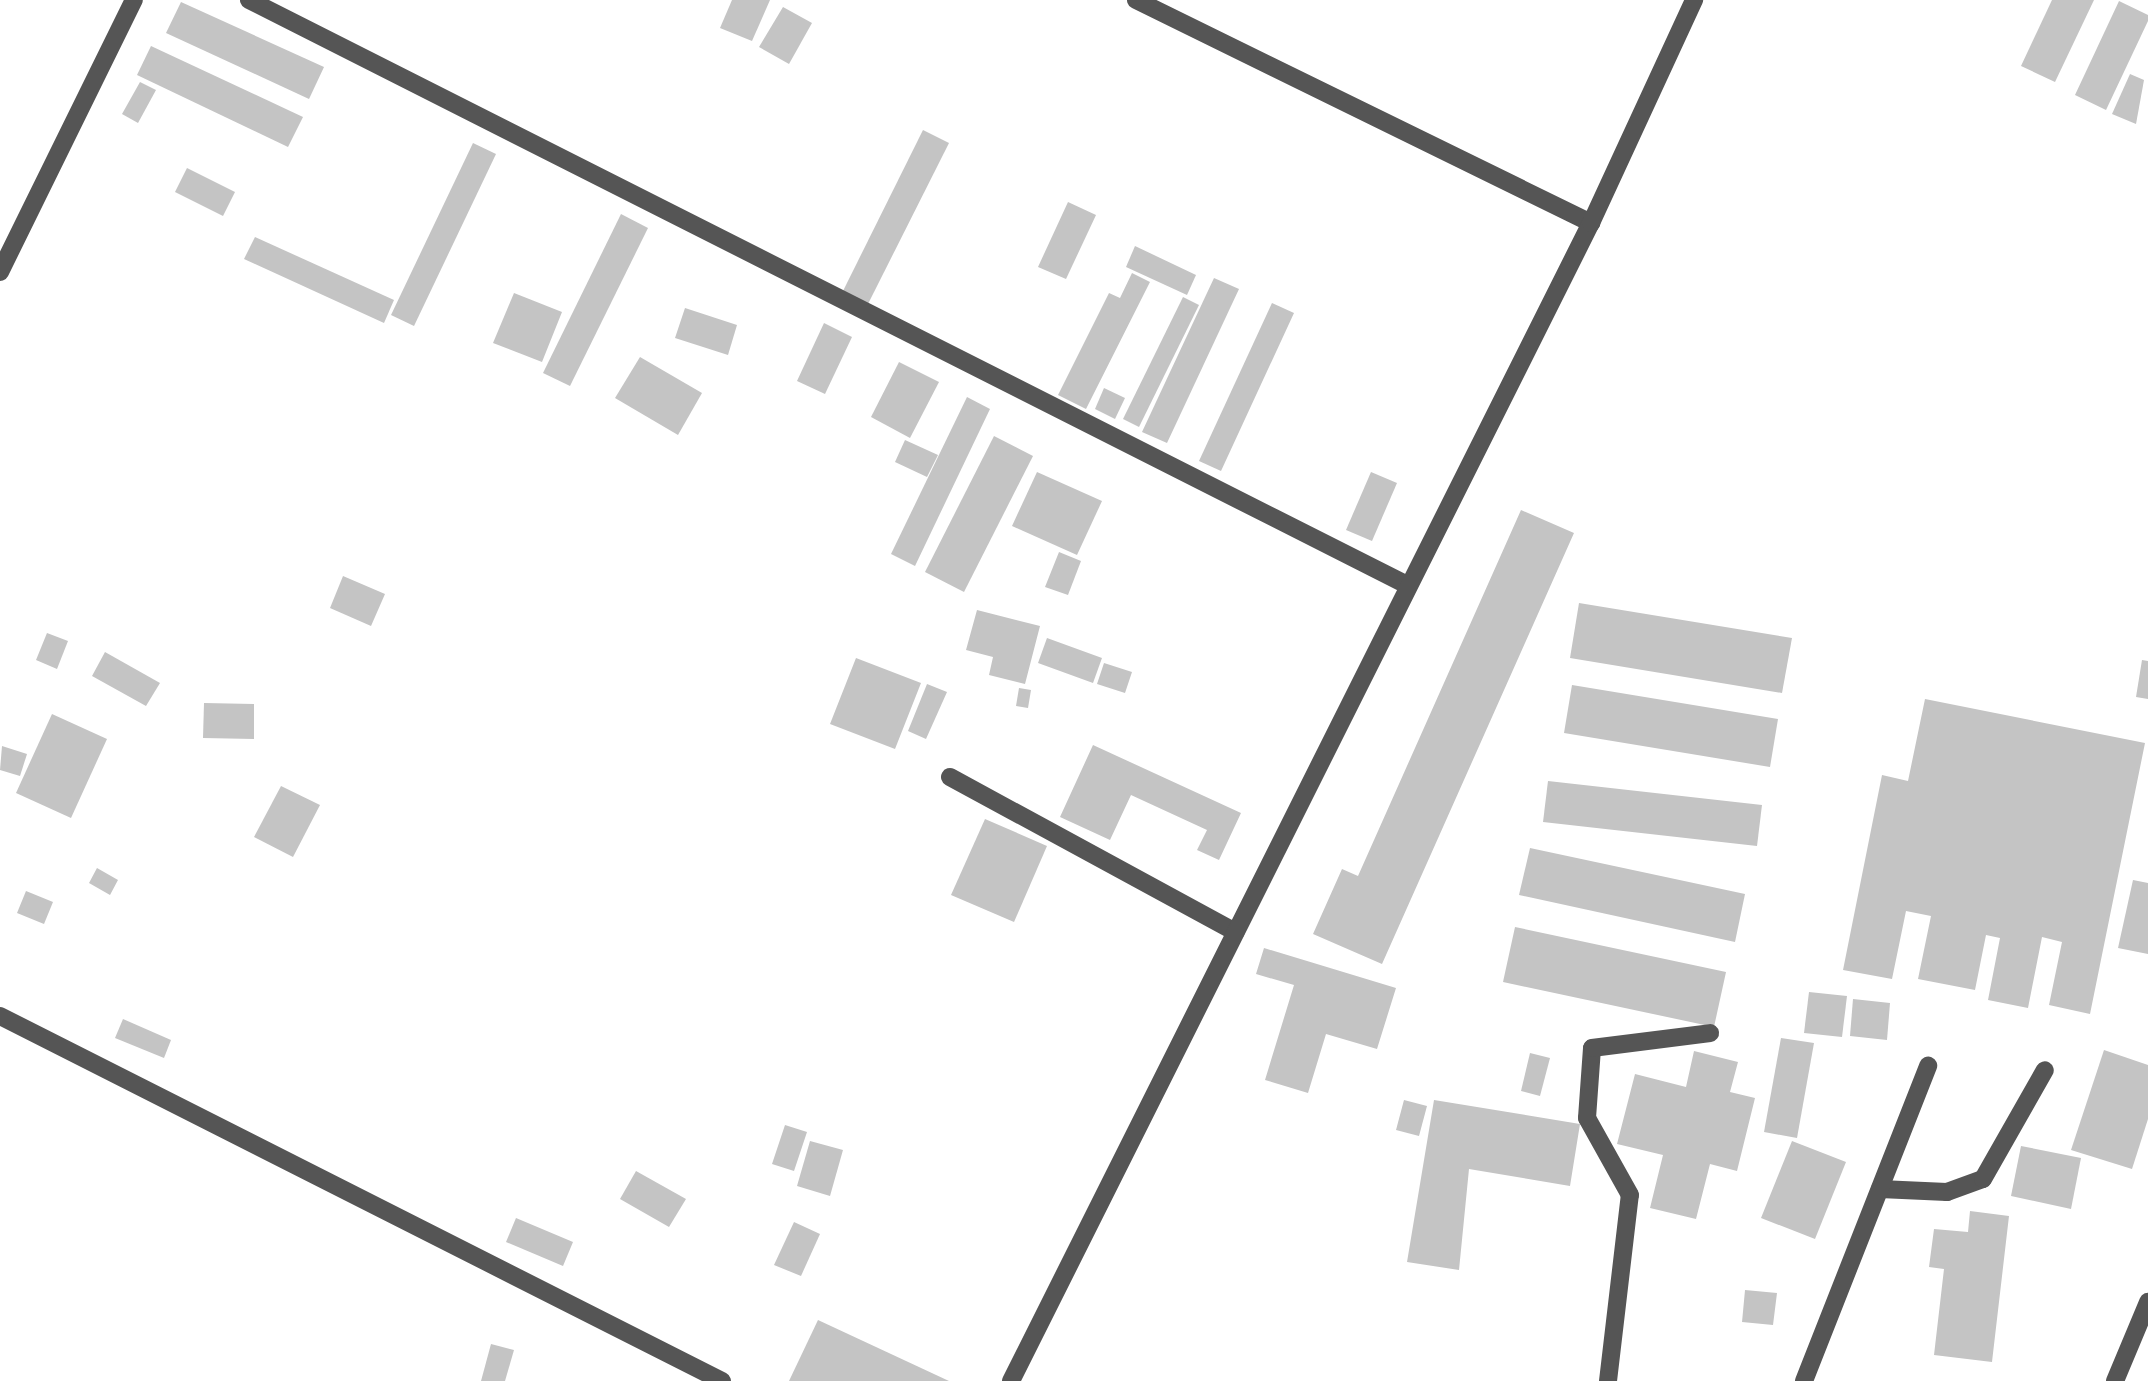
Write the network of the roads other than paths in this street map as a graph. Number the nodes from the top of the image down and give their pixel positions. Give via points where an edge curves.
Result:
1 (134, 0) edge
2 (249, 0) edge
3 (1136, 0) edge
4 (1694, 0) edge
5 (1591, 223) junction
6 (0, 272) edge
7 (1405, 584) junction
8 (950, 777) dead end
9 (1236, 932) junction
10 (0, 1016) edge
11 (1710, 1032) dead end
12 (1928, 1066) dead end
13 (2045, 1070) dead end
14 (1880, 1189) junction
15 (2148, 1302) edge
16 (722, 1381) edge
17 (1011, 1381) edge
18 (1608, 1381) edge
19 (1804, 1381) edge
20 (2115, 1381) edge

1 - 6 street
2 - 7 street
3 - 5 street
4 - 5 street
5 - 7 street
7 - 9 street
8 - 9 street
9 - 17 street
10 - 16 street
11 - 18 street via 1592,1048 1587,1118 1630,1195
12 - 14 street
13 - 14 street via 1983,1179 1947,1192
14 - 19 street
15 - 20 street

